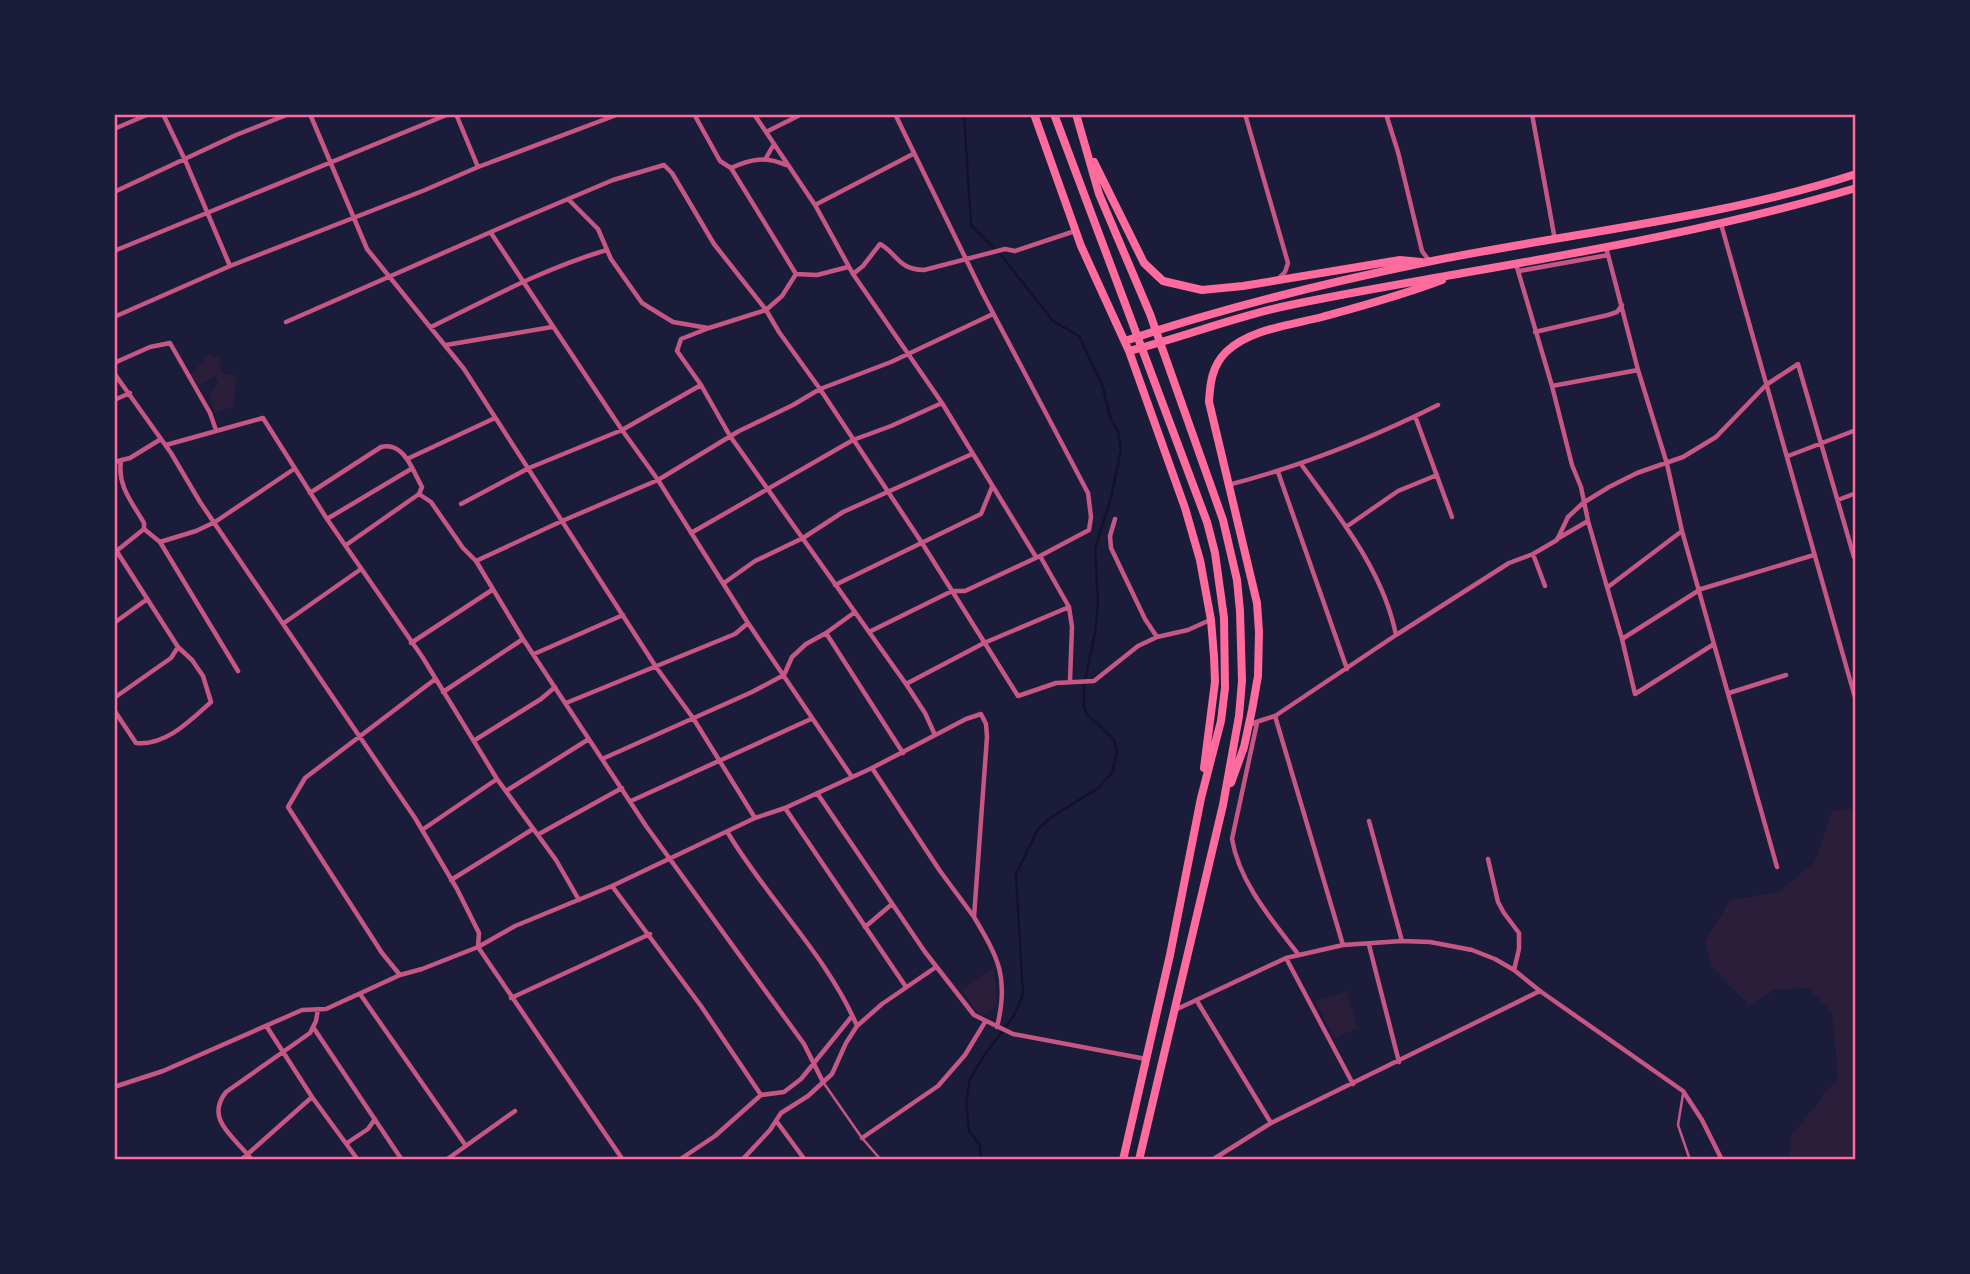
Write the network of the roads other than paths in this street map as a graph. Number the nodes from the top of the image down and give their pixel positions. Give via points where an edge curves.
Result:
1 (149, 114) edge
2 (163, 114) edge
3 (289, 114) edge
4 (310, 114) edge
5 (449, 114) edge
6 (456, 114) edge
7 (619, 114) edge
8 (694, 114) edge
9 (754, 114) edge
10 (802, 114) edge
11 (895, 114) edge
12 (1034, 114) edge
13 (1054, 114) edge
14 (1076, 114) edge
15 (1245, 114) edge
16 (1386, 114) edge
17 (1532, 114) edge
18 (603, 117) edge
19 (114, 129) edge
20 (766, 133) junction
21 (774, 143) junction
22 (1085, 145) junction
23 (913, 154) junction
24 (766, 158) junction
25 (185, 160) junction
26 (331, 162) junction
27 (789, 166) junction
28 (478, 167) junction
29 (731, 168) junction
30 (1856, 174) edge
31 (1856, 188) edge
32 (114, 192) edge
33 (568, 199) junction
34 (815, 205) junction
35 (208, 212) junction
36 (353, 219) junction
37 (1720, 222) junction
38 (1076, 231) junction
39 (491, 233) junction
40 (1555, 240) junction
41 (607, 250) junction
42 (114, 251) edge
43 (1607, 251) junction
44 (966, 259) junction
45 (1428, 262) junction
46 (1288, 263) junction
47 (230, 266) junction
48 (848, 267) junction
49 (1517, 267) junction
50 (796, 274) junction
51 (853, 274) junction
52 (1460, 274) junction
53 (1304, 276) junction
54 (388, 277) junction
55 (1277, 280) junction
56 (522, 283) junction
57 (1622, 305) junction
58 (766, 310) junction
59 (993, 314) junction
60 (114, 317) edge
61 (286, 322) dead end
62 (431, 327) junction
63 (552, 327) junction
64 (709, 328) junction
65 (1535, 332) junction
66 (1125, 341) junction
67 (446, 345) junction
68 (1129, 351) junction
69 (910, 353) junction
70 (114, 363) edge
71 (1638, 370) junction
72 (114, 373) edge
73 (701, 385) junction
74 (1766, 385) junction
75 (1552, 386) junction
76 (820, 389) junction
77 (130, 393) junction
78 (114, 400) edge
79 (942, 403) junction
80 (1438, 405) dead end
81 (1415, 416) junction
82 (495, 418) junction
83 (216, 430) junction
84 (622, 430) junction
85 (1856, 430) edge
86 (730, 436) junction
87 (161, 439) junction
88 (853, 440) junction
89 (1821, 443) junction
90 (165, 446) junction
91 (972, 454) junction
92 (1788, 456) junction
93 (407, 459) junction
94 (121, 460) junction
95 (114, 462) edge
96 (1301, 464) junction
97 (1667, 464) junction
98 (529, 468) junction
99 (294, 469) junction
100 (411, 469) junction
101 (1278, 472) junction
102 (1437, 475) junction
103 (658, 480) junction
104 (1228, 485) junction
105 (992, 487) junction
106 (768, 488) junction
107 (888, 492) junction
108 (310, 493) junction
109 (1856, 493) edge
110 (419, 494) junction
111 (1838, 500) junction
112 (1583, 503) junction
113 (461, 504) dead end
114 (1452, 517) dead end
115 (327, 519) junction
116 (1115, 519) dead end
117 (562, 521) junction
118 (1588, 521) junction
119 (215, 522) junction
120 (1346, 527) junction
121 (144, 529) junction
122 (1682, 531) junction
123 (691, 533) junction
124 (803, 538) junction
125 (1557, 540) junction
126 (160, 542) junction
127 (922, 543) junction
128 (346, 545) junction
129 (115, 551) edge
130 (1533, 554) junction
131 (1814, 555) junction
132 (1038, 556) junction
133 (1856, 556) edge
134 (476, 561) junction
135 (361, 569) junction
136 (724, 583) junction
137 (835, 584) junction
138 (1545, 586) dead end
139 (1608, 587) junction
140 (1701, 589) junction
141 (492, 590) junction
142 (952, 591) junction
143 (146, 600) junction
144 (1069, 607) junction
145 (855, 612) junction
146 (623, 615) junction
147 (1211, 620) junction
148 (114, 623) edge
149 (284, 623) junction
150 (748, 623) junction
151 (870, 631) junction
152 (826, 633) junction
153 (1396, 635) junction
154 (1157, 636) junction
155 (523, 639) junction
156 (1622, 639) junction
157 (411, 643) junction
158 (984, 643) junction
159 (1714, 644) junction
160 (178, 647) junction
161 (534, 654) junction
162 (656, 667) junction
163 (1346, 669) junction
164 (238, 671) dead end
165 (784, 674) junction
166 (1786, 675) dead end
167 (434, 680) junction
168 (1070, 681) junction
169 (906, 684) junction
170 (555, 687) junction
171 (443, 692) junction
172 (1730, 693) junction
173 (114, 698) edge
174 (1856, 701) edge
175 (566, 703) junction
176 (114, 710) edge
177 (1275, 716) junction
178 (693, 718) junction
179 (811, 719) junction
180 (1253, 723) junction
181 (935, 735) junction
182 (359, 738) junction
183 (589, 739) junction
184 (475, 740) junction
185 (903, 753) junction
186 (602, 759) junction
187 (718, 762) junction
188 (872, 768) junction
189 (852, 777) junction
190 (497, 779) junction
191 (622, 788) junction
192 (506, 791) junction
193 (817, 793) junction
194 (1201, 798) junction
195 (631, 801) junction
196 (1223, 805) junction
197 (785, 808) junction
198 (755, 818) junction
199 (1369, 821) dead end
200 (533, 829) junction
201 (422, 830) junction
202 (728, 832) junction
203 (539, 834) junction
204 (1488, 859) dead end
205 (670, 860) junction
206 (1777, 867) dead end
207 (452, 880) junction
208 (612, 886) junction
209 (579, 900) junction
210 (892, 904) junction
211 (974, 916) junction
212 (864, 927) junction
213 (650, 934) junction
214 (1402, 941) junction
215 (1342, 945) junction
216 (1369, 945) junction
217 (478, 947) junction
218 (1298, 954) junction
219 (1286, 958) junction
220 (936, 967) junction
221 (1514, 970) junction
222 (400, 975) junction
223 (906, 987) junction
224 (1540, 991) junction
225 (360, 994) junction
226 (511, 998) junction
227 (1197, 1001) junction
228 (318, 1009) junction
229 (1175, 1010) junction
230 (852, 1015) junction
231 (985, 1022) junction
232 (857, 1026) junction
233 (267, 1027) junction
234 (313, 1027) junction
235 (1000, 1029) junction
236 (282, 1052) junction
237 (1147, 1059) junction
238 (1399, 1062) junction
239 (815, 1064) junction
240 (823, 1082) junction
241 (1353, 1084) junction
242 (114, 1087) edge
243 (1683, 1091) junction
244 (761, 1095) junction
245 (312, 1097) junction
246 (515, 1111) dead end
247 (375, 1119) junction
248 (777, 1122) junction
249 (1272, 1123) junction
250 (862, 1138) junction
251 (347, 1143) junction
252 (466, 1146) junction
253 (250, 1158) edge
254 (241, 1160) edge
255 (359, 1160) edge
256 (402, 1160) edge
257 (446, 1160) edge
258 (623, 1160) edge
259 (679, 1160) edge
260 (742, 1160) edge
261 (805, 1160) edge
262 (881, 1160) edge
263 (1123, 1160) edge
264 (1139, 1160) edge
265 (1212, 1160) edge
266 (1690, 1160) edge
267 (1722, 1160) edge

1 - 19 street
2 - 25 street
3 - 25 street
4 - 26 street
5 - 26 street
6 - 28 street
7 - 18 street
8 - 29 street via 720,161
9 - 20 street
10 - 20 street
11 - 23 street
12 - 38 main road
13 - 194 main road via 1208,522 1224,618 1225,688
14 - 22 main road
15 - 46 street
16 - 45 street
17 - 40 street
18 - 28 street
20 - 21 street
21 - 24 street
21 - 27 street
22 - 55 main road via 1144,263 1163,281 1202,290
22 - 196 main road via 1099,194 1150,314 1223,520 1237,580 1242,681
23 - 34 street
23 - 44 street
24 - 27 street
24 - 29 street
25 - 32 street
25 - 35 street
26 - 35 street
26 - 36 street
27 - 34 street
28 - 36 street
29 - 50 street
30 - 40 main road via 1704,212
31 - 37 main road
33 - 39 street
33 - 41 street via 598,229
33 - 58 street via 664,165 714,244
34 - 48 street
35 - 42 street
35 - 47 street
36 - 47 street
36 - 54 street via 367,249
37 - 43 main road
37 - 74 street
38 - 44 street via 1015,251 1005,249
38 - 66 main road
39 - 54 street
39 - 56 street
40 - 45 main road
41 - 56 street
41 - 64 street via 642,303 673,322
43 - 49 main road
43 - 57 street
44 - 51 street via 915,269 896,260 880,244
44 - 59 street
45 - 53 main road via 1400,260
45 - 66 main road via 1190,319
46 - 53 street
46 - 55 street
47 - 60 street
48 - 50 street via 817,275
48 - 51 street
49 - 52 main road
49 - 65 street
50 - 58 street
51 - 69 street
52 - 68 main road via 1281,307
52 - 104 main road via 1255,335 1228,351 1214,370 1209,402
53 - 55 main road
54 - 61 street
54 - 62 street
56 - 62 street
56 - 63 street
57 - 65 street via 1608,315
57 - 71 street
58 - 64 street
58 - 76 street
59 - 69 street
59 - 132 street via 1088,494 1089,530
62 - 67 street
63 - 67 street
63 - 84 street
64 - 73 street via 681,339 677,351
65 - 75 street
66 - 68 main road
67 - 82 street
68 - 147 main road via 1193,532
69 - 76 street
69 - 79 street
70 - 83 street via 170,343
71 - 75 street
71 - 97 street
72 - 77 street
73 - 84 street
73 - 86 street
74 - 89 street via 1798,364
74 - 92 street
74 - 97 street via 1716,437
75 - 112 street
76 - 86 street
76 - 88 street
77 - 78 street
77 - 87 street
79 - 88 street
79 - 91 street
80 - 81 street
81 - 96 street
81 - 102 street
82 - 93 street
82 - 98 street
83 - 90 street
83 - 99 street via 263,418
84 - 98 street
84 - 103 street
85 - 89 street
86 - 103 street
86 - 106 street
87 - 90 street
87 - 94 street
88 - 106 street
88 - 107 street
89 - 92 street
89 - 111 street
90 - 119 street
91 - 105 street
91 - 107 street
92 - 131 street
93 - 100 street
93 - 108 street via 396,447 381,447
94 - 95 street
94 - 121 street via 118,474 122,487
96 - 101 street
96 - 120 street
97 - 112 street via 1637,472
97 - 122 street
98 - 113 street
98 - 117 street
99 - 108 street
99 - 119 street
100 - 110 street via 422,487
100 - 115 street
101 - 104 street
101 - 163 street
102 - 114 street
102 - 120 street via 1398,491
103 - 117 street
103 - 123 street
104 - 180 main road via 1256,603 1260,656
105 - 127 street via 981,514
105 - 132 street
106 - 123 street
106 - 124 street
107 - 124 street via 843,512
107 - 127 street
108 - 115 street
109 - 111 street
110 - 128 street
110 - 134 street via 431,502
111 - 133 street
112 - 118 street
112 - 125 street via 1568,517
115 - 128 street
116 - 154 street via 1111,548
117 - 134 street
117 - 146 street
118 - 125 street
118 - 139 street
119 - 126 street
119 - 149 street
120 - 153 street via 1388,603
121 - 126 street
121 - 129 street
122 - 139 street
122 - 140 street
123 - 136 street
124 - 136 street via 755,561
124 - 137 street
125 - 130 street
126 - 164 street
127 - 137 street
127 - 142 street
128 - 135 street
129 - 143 street
130 - 138 street
130 - 153 street via 1509,563
131 - 140 street
131 - 174 street
132 - 142 street via 965,591
132 - 144 street
134 - 141 street
135 - 149 street
135 - 157 street
136 - 150 street
137 - 145 street
139 - 156 street
140 - 156 street
140 - 159 street
141 - 155 street
141 - 157 street
142 - 151 street
142 - 158 street
143 - 148 street
143 - 160 street
144 - 158 street
144 - 168 street
145 - 151 street
145 - 152 street
146 - 161 street
146 - 162 street
147 - 154 street
147 - 194 main road via 1215,682
149 - 182 street
150 - 162 street via 735,634
150 - 165 street
151 - 169 street
152 - 165 street via 792,657
152 - 185 street
153 - 163 street
154 - 168 street via 1094,681
155 - 161 street
155 - 171 street
156 - 159 street via 1635,694
157 - 167 street
158 - 168 street via 1018,696
158 - 169 street
159 - 172 street
160 - 173 street via 171,658
160 - 176 street via 203,676 211,702 181,729 147,744 136,743
161 - 170 street
162 - 175 street
162 - 178 street
163 - 177 street
165 - 178 street
165 - 179 street
166 - 172 street
167 - 171 street
167 - 182 street
169 - 181 street
170 - 175 street
170 - 184 street
171 - 184 street
172 - 206 street
175 - 183 street
177 - 180 street
177 - 215 street
178 - 186 street
178 - 187 street
179 - 187 street
179 - 189 street
180 - 196 main road
180 - 218 street via 1232,839 1234,856
181 - 185 street
181 - 211 street via 981,714 986,724
182 - 201 street
182 - 222 street via 305,778 288,807
183 - 186 street
183 - 192 street
184 - 190 street
185 - 188 street
186 - 191 street
187 - 195 street
187 - 198 street
188 - 189 street
188 - 211 street
189 - 193 street
190 - 192 street
190 - 201 street
191 - 195 street
191 - 203 street
192 - 200 street
193 - 197 street
193 - 210 street
194 - 237 main road
195 - 205 street
196 - 229 main road
197 - 198 street
197 - 212 street
198 - 202 street
199 - 214 street
200 - 203 street
200 - 207 street
201 - 207 street
202 - 205 street
202 - 230 street
203 - 209 street
204 - 221 street via 1498,902 1519,933
205 - 208 street
205 - 239 street
207 - 217 street via 479,933
208 - 209 street
208 - 213 street
209 - 217 street
210 - 212 street
210 - 220 street
211 - 235 street via 991,946 1004,986
212 - 223 street
213 - 226 street
213 - 244 street
214 - 216 street
214 - 221 street via 1472,950
215 - 216 street
215 - 218 street
216 - 238 street
217 - 222 street
217 - 226 street
218 - 219 street
219 - 227 street
219 - 241 street
220 - 223 street
220 - 231 street
221 - 224 street
222 - 225 street
223 - 232 street
224 - 238 street
224 - 243 street
225 - 228 street
225 - 252 street
226 - 258 street
227 - 229 street
227 - 249 street
228 - 233 street via 302,1010
228 - 234 street
229 - 264 main road
230 - 232 street
230 - 239 street
231 - 235 street
231 - 250 street via 938,1086
232 - 240 street via 832,1074
233 - 236 street
233 - 242 street
234 - 236 street
234 - 247 street
235 - 237 street
236 - 245 street
236 - 253 street via 218,1102 219,1121
237 - 263 main road
238 - 241 street
239 - 240 street
239 - 244 street via 784,1091
240 - 248 street via 781,1113
240 - 250 lane
241 - 249 street
243 - 266 lane via 1678,1125
243 - 267 street
244 - 259 street via 715,1136
245 - 251 street
245 - 253 street
246 - 252 street
247 - 251 street
247 - 256 street
248 - 260 street
248 - 261 street
249 - 265 street
250 - 262 lane
251 - 255 street
252 - 257 street
253 - 254 street

